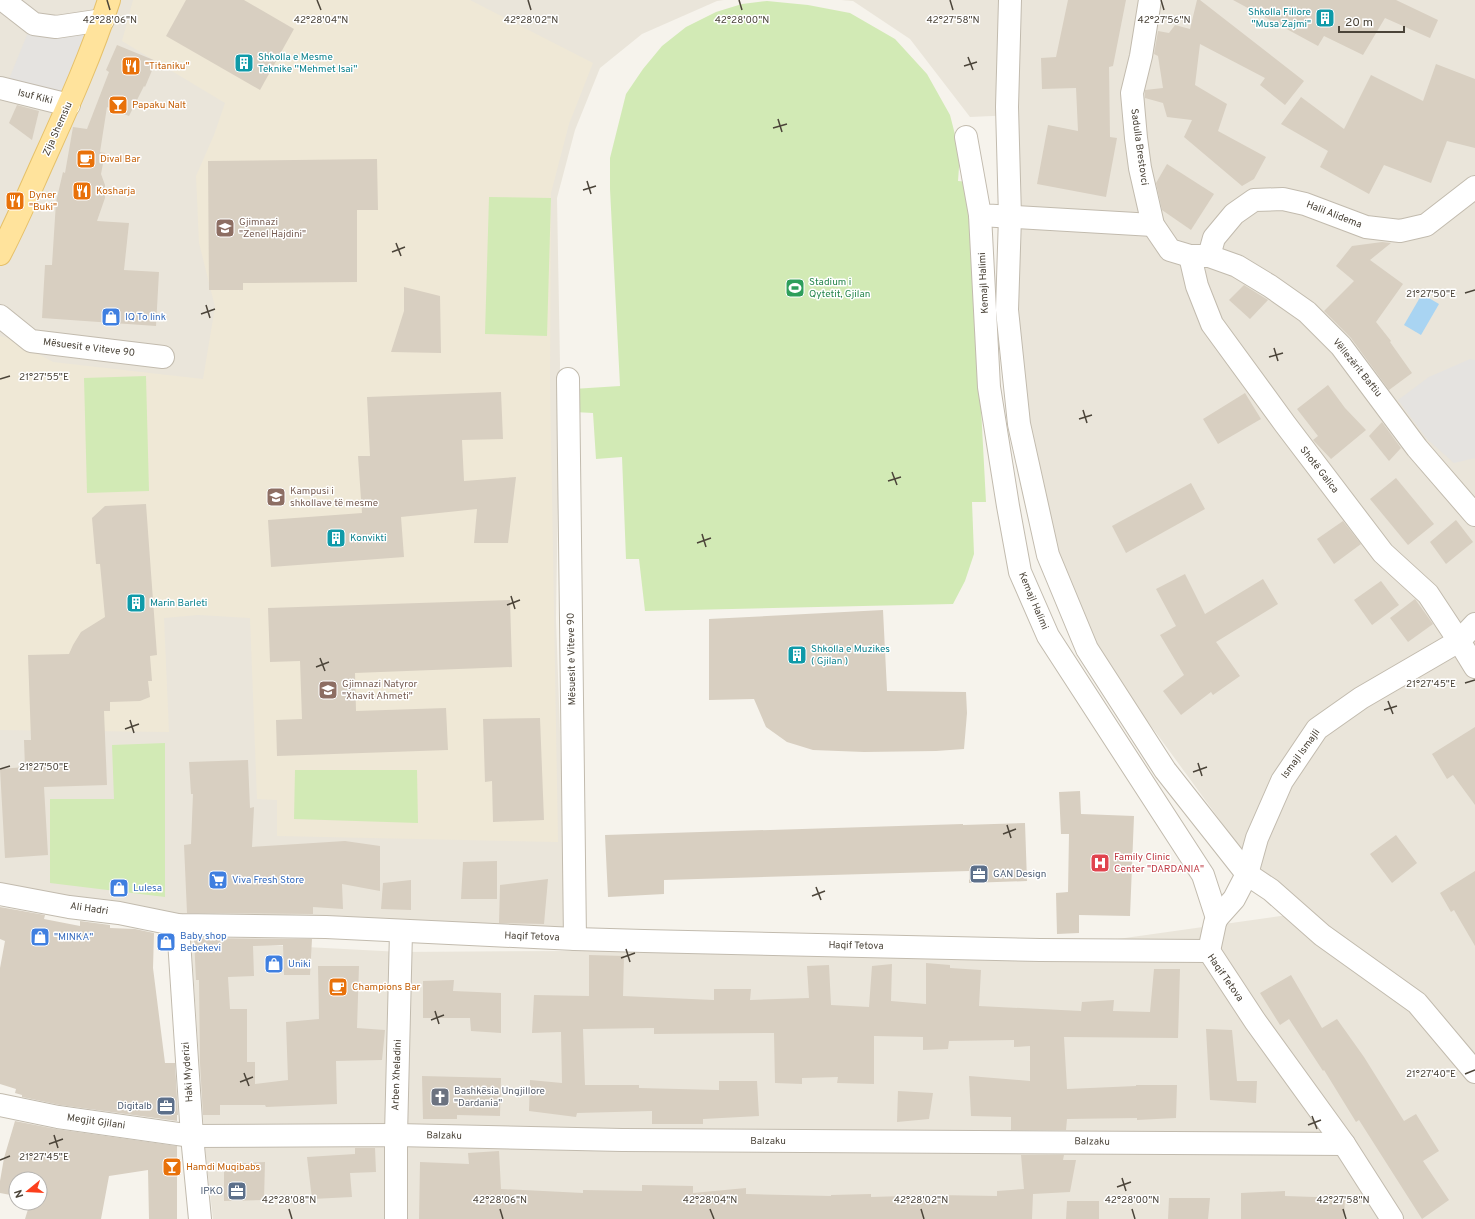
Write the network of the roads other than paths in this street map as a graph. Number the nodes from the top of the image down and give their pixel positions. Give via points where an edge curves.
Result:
1 (3, 0) edge
2 (1010, 0) edge
3 (1150, 0) edge
4 (106, 10) edge
5 (0, 88) edge
6 (69, 105) junction
7 (966, 136) dead end
8 (1475, 187) edge
9 (980, 215) junction
10 (1010, 217) junction
11 (1153, 225) junction
12 (0, 254) edge
13 (1200, 256) junction
14 (0, 316) edge
15 (163, 357) dead end
16 (568, 379) dead end
17 (1475, 515) edge
18 (1475, 624) edge
19 (1459, 641) junction
20 (1475, 667) edge
21 (1247, 874) junction
22 (0, 894) edge
23 (1217, 918) junction
24 (178, 925) junction
25 (402, 932) junction
26 (575, 939) junction
27 (1209, 951) junction
28 (1475, 1072) edge
29 (0, 1104) edge
30 (192, 1136) junction
31 (396, 1136) junction
32 (1344, 1144) junction
33 (200, 1219) edge
34 (396, 1219) edge
35 (1392, 1219) edge

1 - 4 street via 34,24 56,27
2 - 10 street via 1006,107
3 - 11 street, Sadulla Brestovci via 1142,56 1132,94 1140,168
4 - 6 main road, Zija Shemsiu
5 - 6 street, Isuf Kiki
6 - 12 main road, Zija Shemsiu
7 - 9 street, Kemajl Halimi
8 - 13 street, Halil Alidema via 1426,225 1400,231 1366,227 1305,204 1283,199 1254,200 1234,214
9 - 10 street
9 - 23 street, Kemajl Halimi via 989,387 1020,572 1048,636 1203,875
10 - 11 street
10 - 21 street via 1007,310 1019,424 1048,555 1087,649 1165,770
11 - 13 street, Sadulla Brestovci via 1170,250
13 - 17 street, Vëllezërit Baftiu via 1237,266 1307,312 1341,346 1417,448
13 - 19 street, Shotë Galica via 1198,286 1212,324 1383,553 1428,594
14 - 15 street, Mësuesit e Viteve 90 via 31,341
16 - 26 street, Mësuesit e Viteve 90
18 - 19 street, Ismajl Ismajli
19 - 20 street, Shotë Galica
19 - 21 street, Ismajl Ismajli via 1361,698 1317,730 1282,781 1258,838
21 - 23 street, Ismajl Ismajli via 1234,899
21 - 28 street via 1271,890 1322,935 1417,1003
22 - 24 street, Ali Hadri
23 - 27 street, Ismajl Ismajli
24 - 25 street, Haqif Tetova via 326,927
24 - 30 street, Haki Myderizi
25 - 26 street, Haqif Tetova
25 - 31 street, Arben Xheladini
26 - 27 street, Haqif Tetova
27 - 32 street, Haqif Tetova via 1255,1021
29 - 30 street, Megjit Gjilani via 58,1117
30 - 31 street, Balzaku
30 - 33 street, Haki Myderizi
31 - 32 street, Balzaku via 622,1140
31 - 34 street, Arben Xheladini
32 - 35 street, Haqif Tetova

